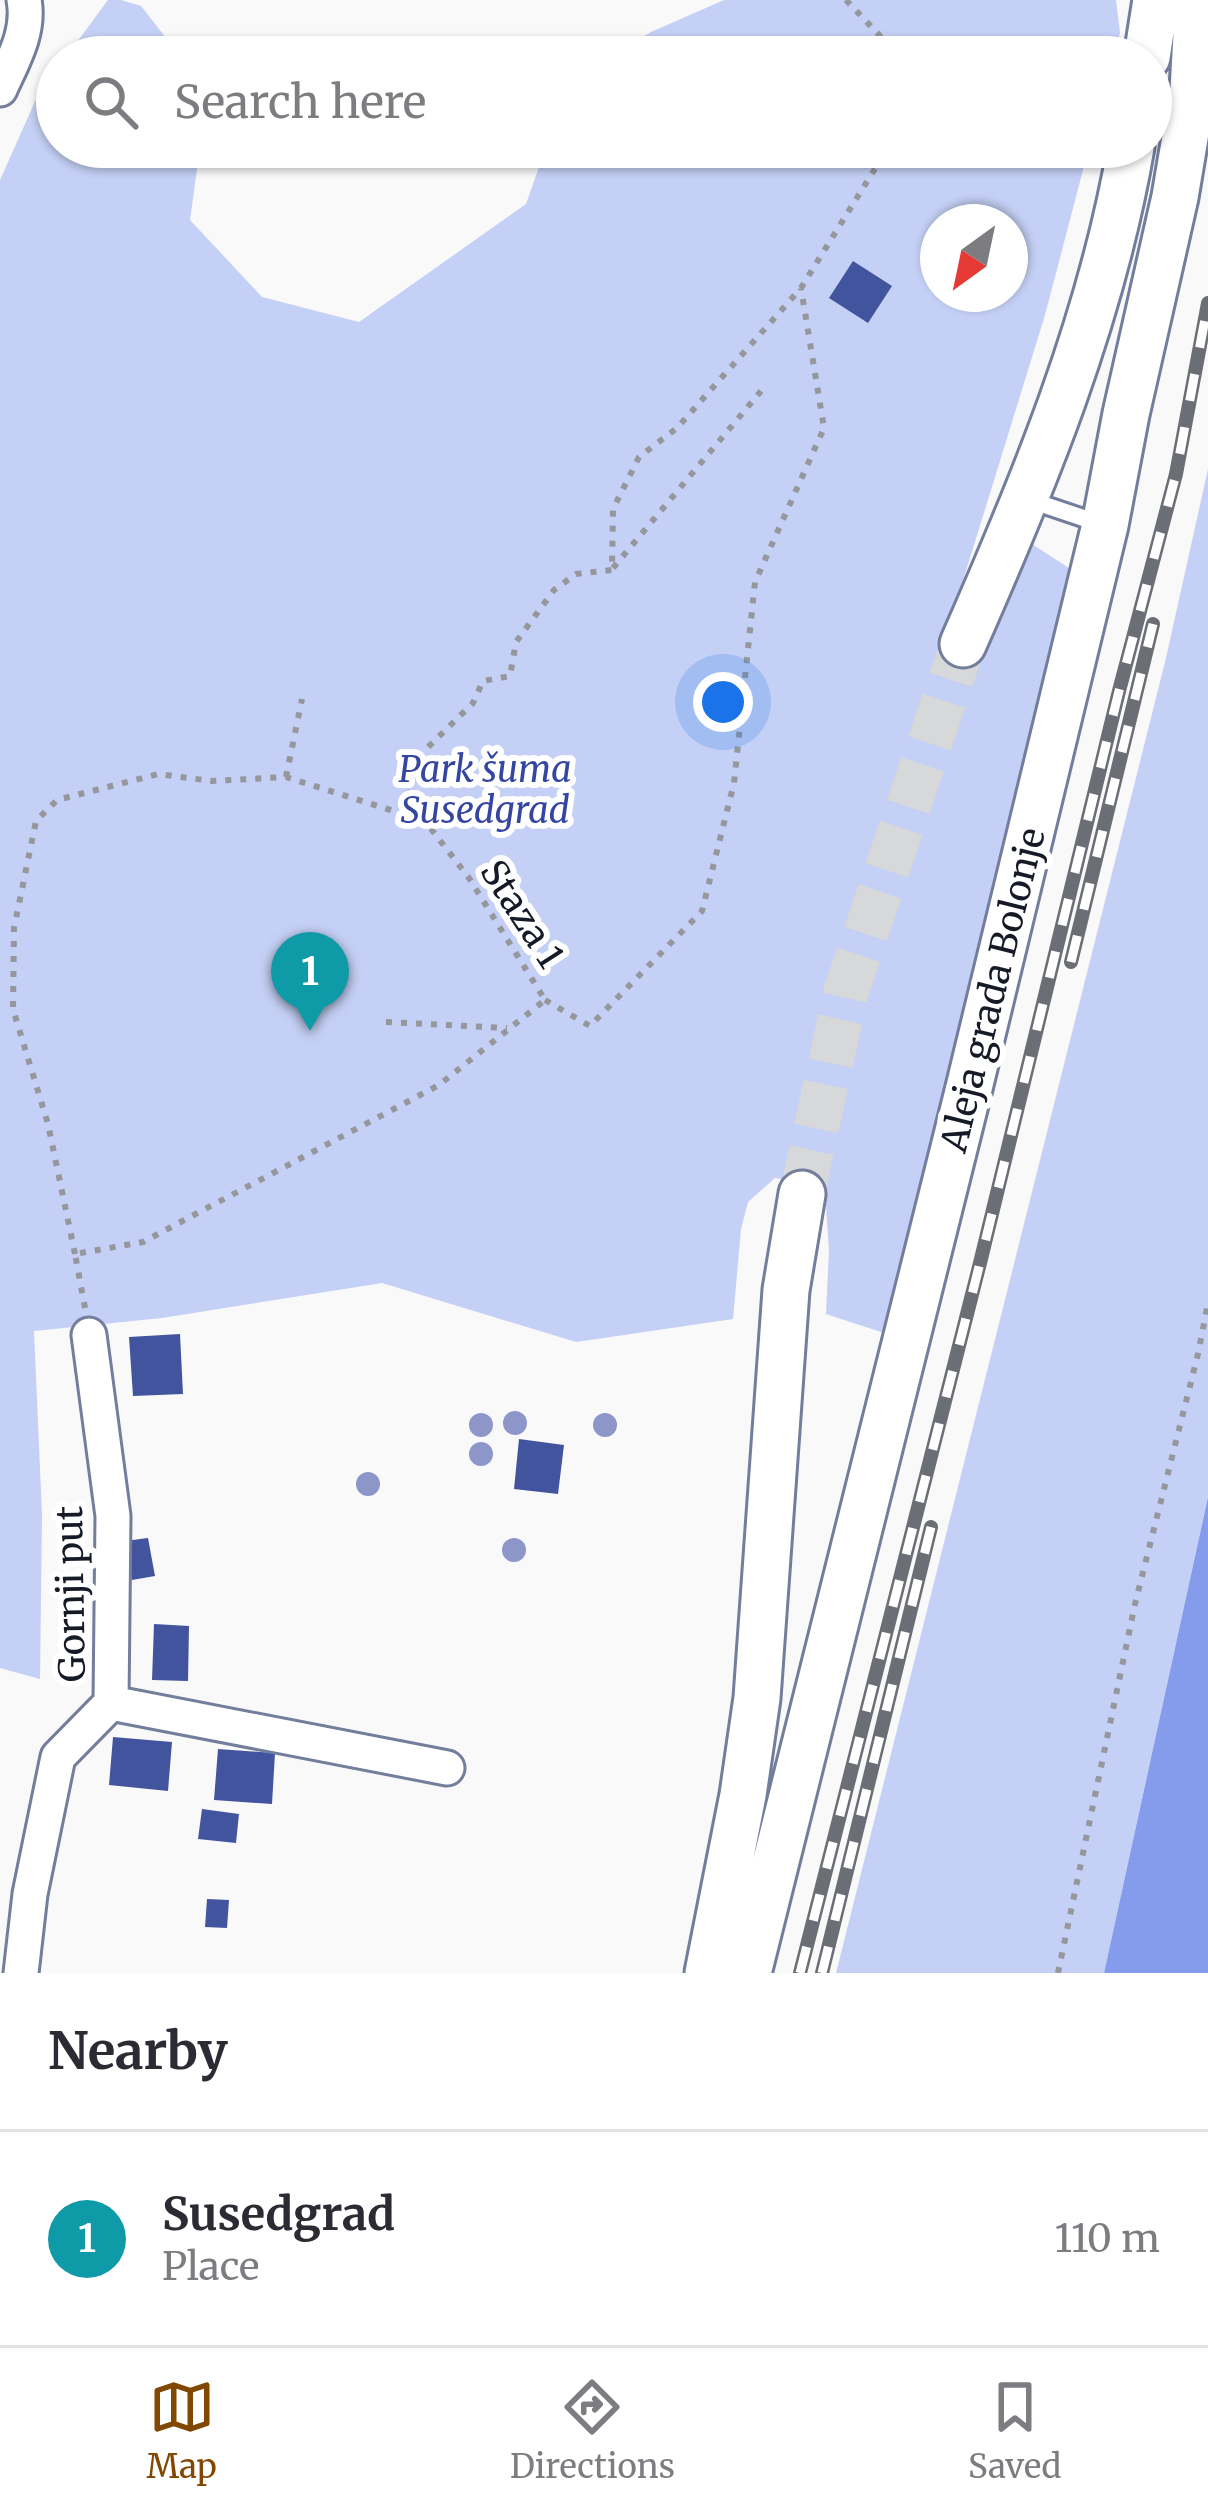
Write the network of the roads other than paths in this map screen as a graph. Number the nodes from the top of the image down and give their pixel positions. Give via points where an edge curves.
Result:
1 (24, 0) edge
2 (1156, 0) edge
3 (1198, 0) edge
4 (1150, 36) edge
5 (0, 89) edge
6 (1126, 168) edge
7 (1027, 499) junction
8 (1105, 525) junction
9 (963, 644) tunnel mouth
10 (802, 1194) tunnel mouth
11 (89, 1335) road end
12 (111, 1703) junction
13 (447, 1768) dead end
14 (21, 1973) edge
15 (708, 1973) edge
16 (748, 1973) edge

1 - 5 street via 23,38
2 - 4 main road
3 - 8 main road, Aleja grada Bolonje via 1175,197
6 - 7 main road via 1074,371
7 - 8 lane
7 - 9 main road
8 - 16 main road, Aleja grada Bolonje
10 - 15 main road via 786,1290 757,1698
11 - 12 street, Gornji put via 113,1516
12 - 13 street
12 - 14 street, Gornji put via 58,1757

